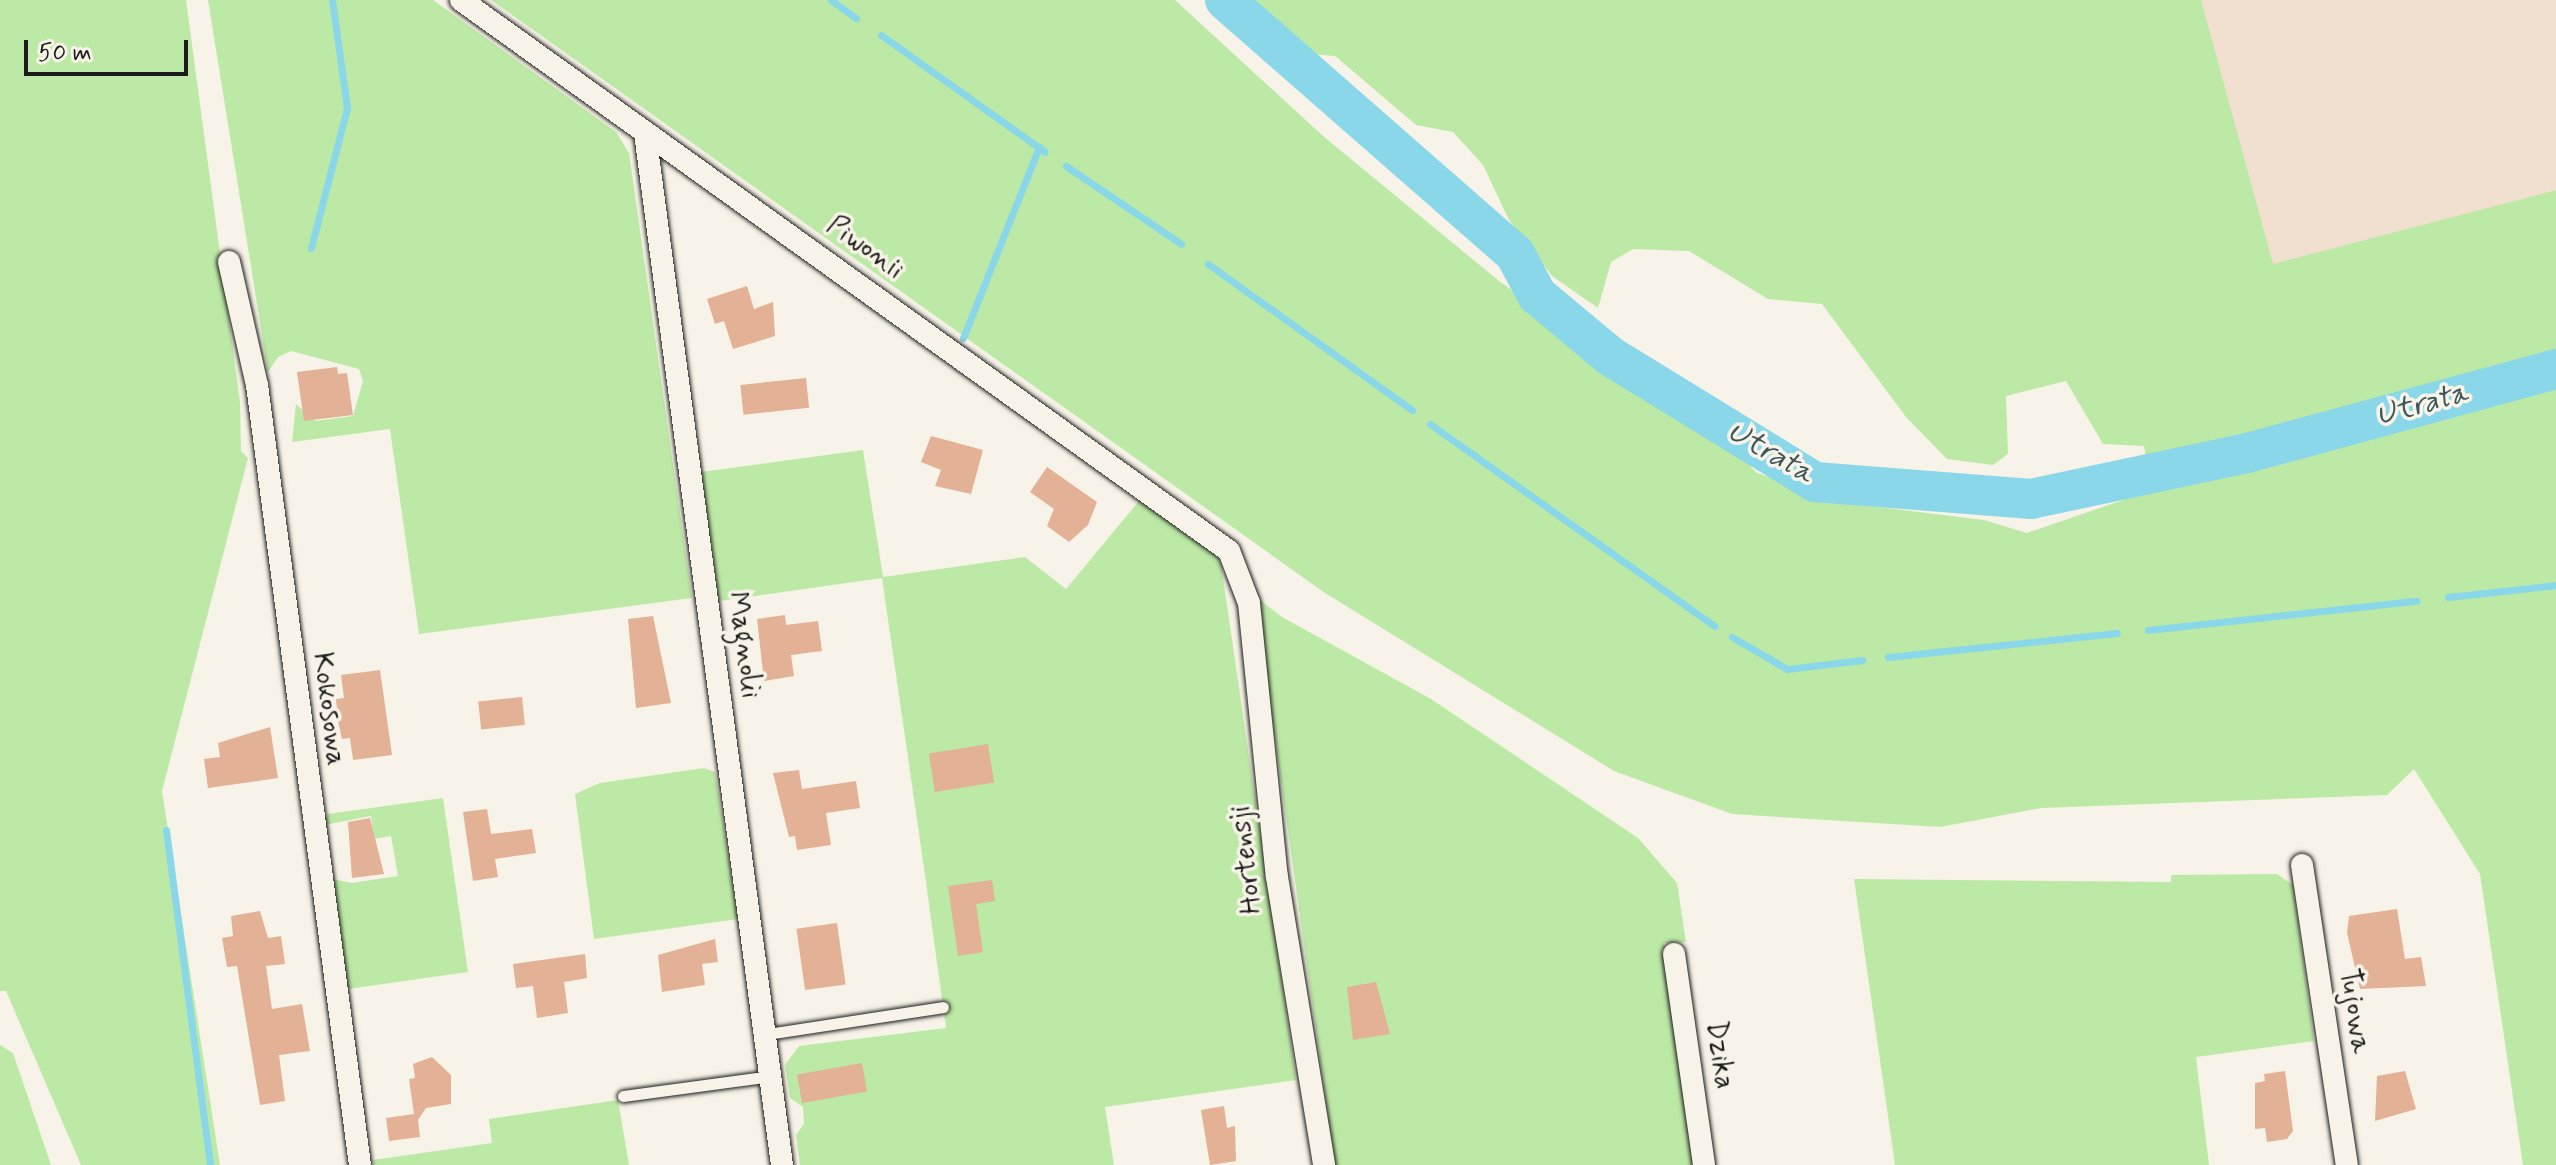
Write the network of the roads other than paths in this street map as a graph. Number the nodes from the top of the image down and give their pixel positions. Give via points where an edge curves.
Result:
1 (461, 0) edge
2 (645, 133) junction
3 (229, 262) dead end
4 (1229, 551) joint
5 (2302, 865) dead end
6 (1674, 954) dead end
7 (943, 1007) dead end
8 (767, 1034) junction
9 (770, 1076) junction
10 (623, 1096) dead end
11 (360, 1165) edge
12 (782, 1165) edge
13 (1324, 1165) edge
14 (1704, 1165) edge
15 (2347, 1165) edge

1 - 2 street, Piwonii
2 - 4 street, Piwonii
2 - 8 street, Magnolii
3 - 11 street, Kokosowa via 257,385
4 - 13 street, Hortensji via 1249,603 1277,877
5 - 15 street, Tujowa
6 - 14 street, Dzika
7 - 8 lane
8 - 9 street, Magnolii
9 - 10 lane
9 - 12 street, Magnolii

